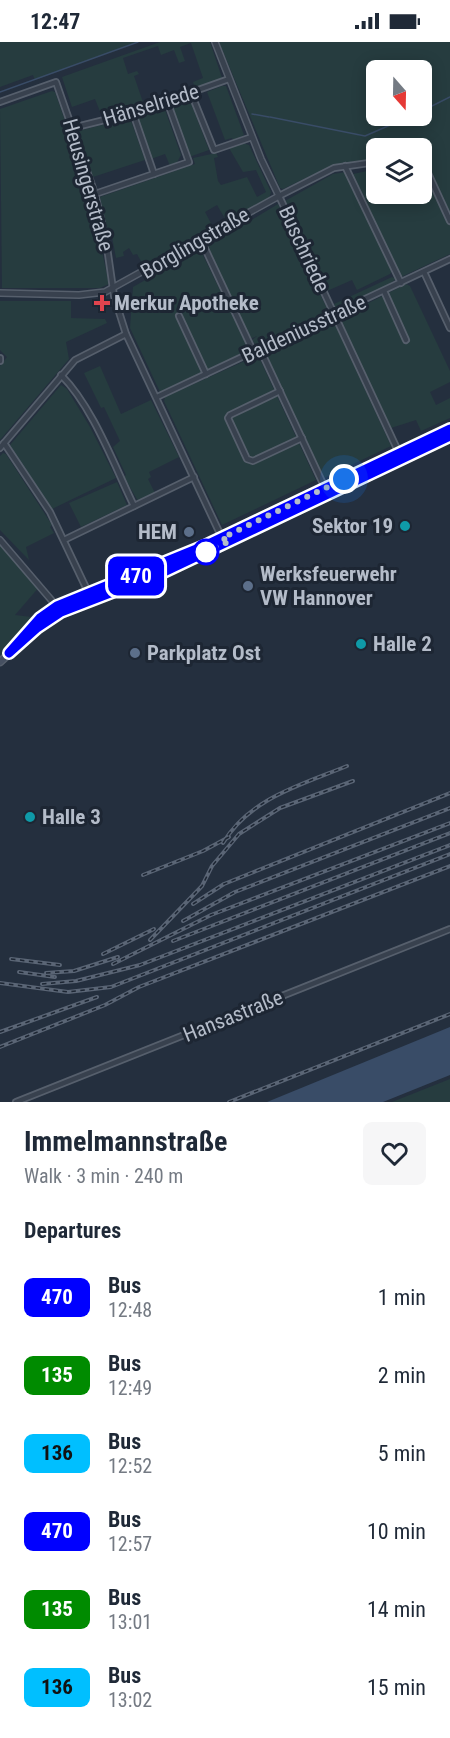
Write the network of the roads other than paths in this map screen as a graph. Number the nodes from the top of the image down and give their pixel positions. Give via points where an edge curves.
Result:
1 (215, 42) edge
2 (229, 79) junction
3 (191, 93) junction
4 (167, 101) junction
5 (0, 102) edge
6 (133, 113) junction
7 (72, 128) junction
8 (252, 137) junction
9 (366, 163) edge
10 (345, 166) junction
11 (154, 174) junction
12 (432, 182) edge
13 (95, 194) junction
14 (279, 196) junction
15 (450, 221) edge
16 (201, 240) junction
17 (450, 259) edge
18 (424, 272) junction
19 (401, 283) junction
20 (114, 289) junction
21 (384, 291) junction
22 (0, 293) edge
23 (334, 314) junction
24 (179, 316) dead end
25 (450, 328) edge
26 (126, 334) junction
27 (406, 340) dead end
28 (260, 349) junction
29 (254, 352) junction
30 (207, 374) junction
31 (61, 375) junction
32 (280, 391) junction
33 (157, 397) junction
34 (450, 429) edge
35 (450, 436) edge
36 (302, 438) junction
37 (2, 446) edge
38 (399, 453) junction
39 (194, 477) junction
40 (325, 488) junction
41 (134, 506) junction
42 (222, 538) junction
43 (0, 540) edge
44 (64, 540) junction
45 (230, 541) junction
46 (168, 562) junction
47 (162, 573) junction
48 (89, 594) junction
49 (59, 609) junction
50 (0, 662) edge
51 (450, 929) edge
52 (16, 1102) edge

1 - 2 street, Buschriede
2 - 3 street, Hänselriede
2 - 8 street, Buschriede
3 - 4 street, Hänselriede
3 - 8 street via 211,147 218,149
4 - 6 street, Hänselriede
4 - 11 street via 189,162
5 - 7 street, Heusingerstraße via 56,82
6 - 7 street, Hänselriede
6 - 11 street
7 - 13 street, Heusingerstraße
8 - 14 street, Buschriede
9 - 10 street, Borglingstraße
10 - 14 street, Borglingstraße
10 - 19 street
11 - 13 street
12 - 15 street
13 - 20 street, Heusingerstraße
14 - 16 street, Borglingstraße
14 - 23 street, Buschriede
16 - 20 street, Borglingstraße
16 - 29 street
17 - 18 street, Baldeniusstraße
18 - 19 street, Baldeniusstraße
18 - 25 street
19 - 21 street, Baldeniusstraße
20 - 22 street, Borglingstraße via 94,295
20 - 26 street, Heusingerstraße
21 - 23 street, Baldeniusstraße
21 - 27 street
23 - 28 street, Baldeniusstraße
23 - 38 street, Buschriede
24 - 30 street
26 - 31 street via 77,359
26 - 33 street, Heusingerstraße
28 - 29 street, Baldeniusstraße
28 - 32 street
29 - 30 street, Baldeniusstraße
30 - 33 street, Baldeniusstraße
31 - 37 street
31 - 41 street via 94,425
32 - 36 street
32 - 36 street via 230,415 237,439 251,462
33 - 39 street, Heusingerstraße
34 - 38 main road
35 - 45 main road
36 - 40 street
37 - 44 street via 50,512
38 - 40 main road
39 - 41 street
39 - 42 street, Heusingerstraße
40 - 42 main road
41 - 44 street
42 - 45 main road
42 - 46 main road
43 - 49 street
44 - 48 street
45 - 47 main road
46 - 47 main road
46 - 48 main road
47 - 49 main road
48 - 49 main road
49 - 50 main road via 40,618
51 - 52 street, Hansastraße

